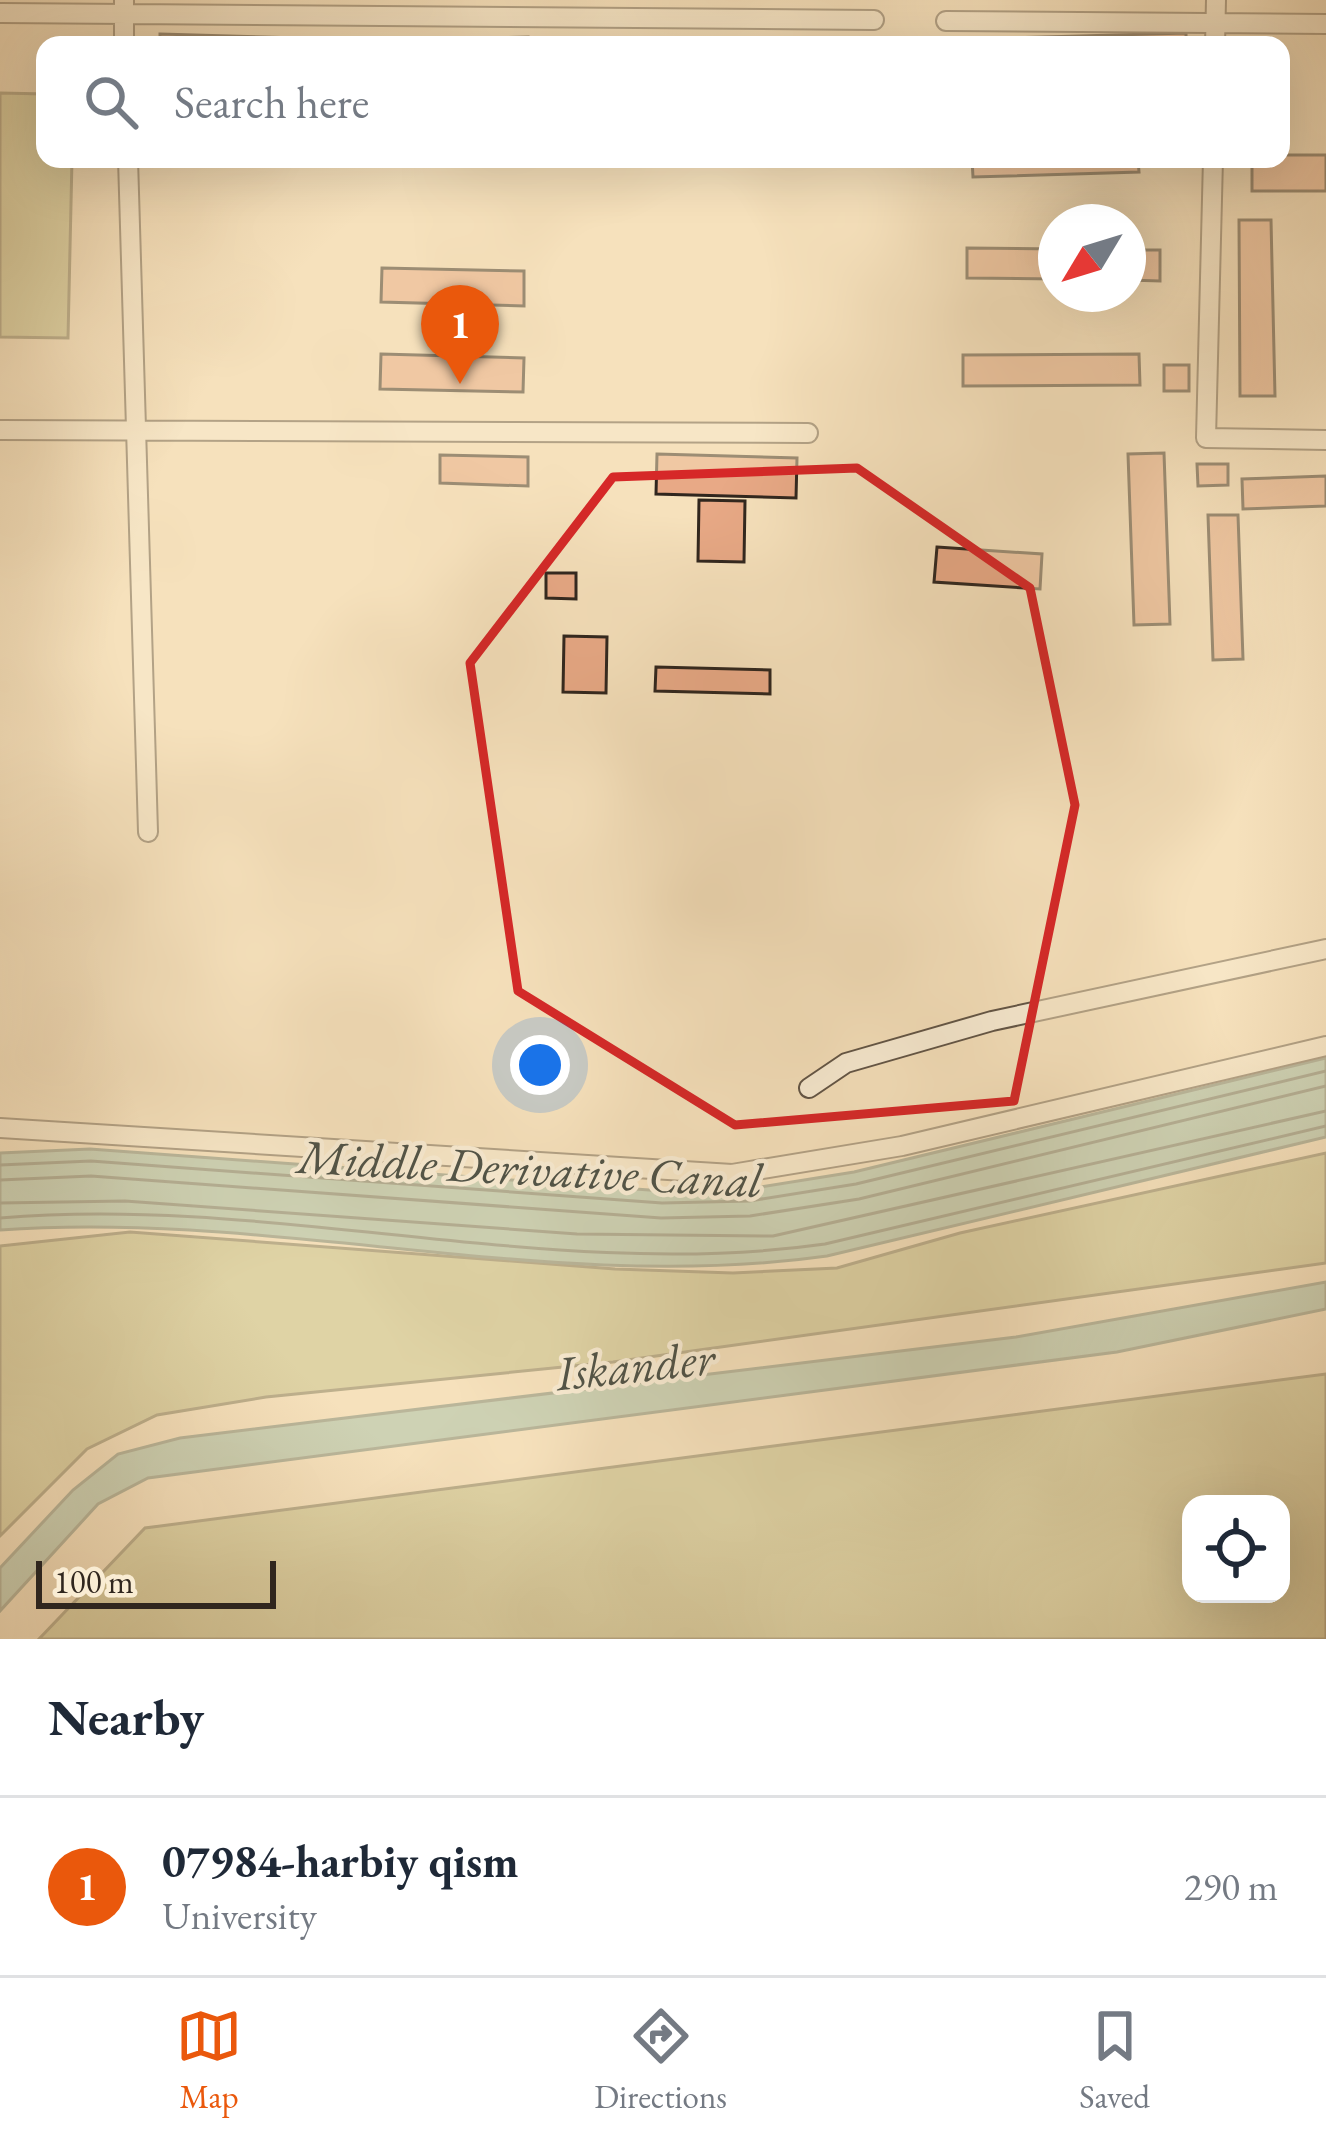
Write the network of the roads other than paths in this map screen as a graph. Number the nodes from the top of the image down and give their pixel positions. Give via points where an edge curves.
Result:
1 (1216, 0) edge
2 (124, 7) edge
3 (0, 13) edge
4 (874, 20) dead end
5 (946, 21) dead end
6 (1216, 23) junction
7 (1326, 24) edge
8 (1215, 36) edge
9 (128, 168) edge
10 (1213, 168) edge
11 (0, 430) edge
12 (136, 433) junction
13 (808, 433) dead end
14 (1326, 440) edge
15 (148, 832) dead end
16 (1326, 950) edge
17 (1326, 1046) edge
18 (809, 1088) dead end
19 (0, 1128) edge

1 - 6 street
2 - 3 street
2 - 4 street
5 - 6 street
6 - 7 street
6 - 8 street
9 - 12 street
10 - 14 street via 1206,439
11 - 12 street
12 - 13 street
12 - 15 street
16 - 18 street via 992,1021 846,1063
17 - 19 street via 902,1146 732,1174

